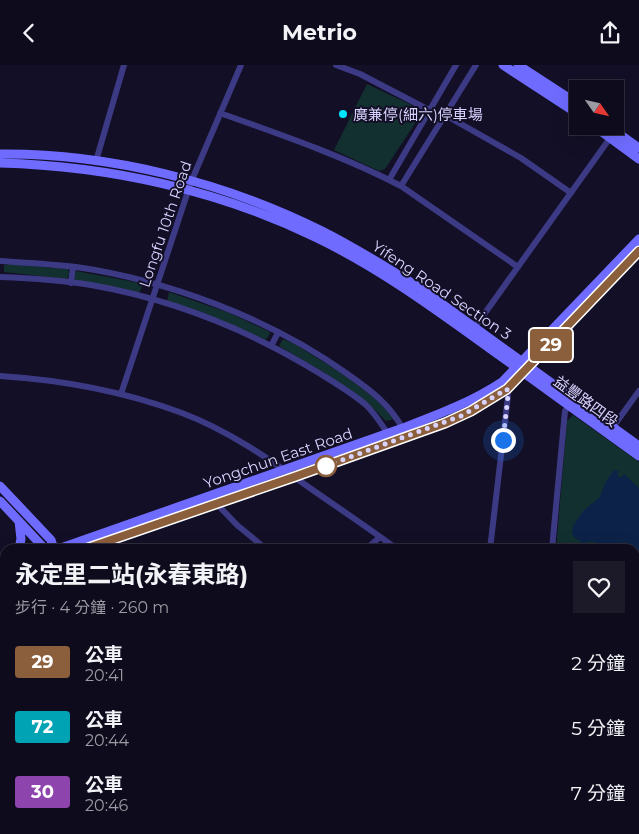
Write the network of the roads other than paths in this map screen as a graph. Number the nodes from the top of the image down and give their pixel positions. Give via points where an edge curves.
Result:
1 (124, 65) edge
2 (241, 65) edge
3 (336, 65) edge
4 (456, 65) edge
5 (476, 65) edge
6 (503, 65) edge
7 (518, 65) edge
8 (569, 98) edge
9 (569, 108) edge
10 (431, 111) junction
11 (220, 113) junction
12 (444, 115) junction
13 (606, 135) edge
14 (621, 135) edge
15 (610, 138) junction
16 (639, 148) edge
17 (0, 154) edge
18 (639, 159) edge
19 (96, 161) junction
20 (0, 163) edge
21 (389, 181) junction
22 (190, 186) junction
23 (400, 187) junction
24 (570, 193) junction
25 (639, 239) edge
26 (639, 251) edge
27 (0, 261) edge
28 (73, 267) junction
29 (518, 267) junction
30 (0, 277) edge
31 (71, 283) junction
32 (157, 285) junction
33 (152, 299) junction
34 (475, 327) junction
35 (278, 333) junction
36 (271, 346) junction
37 (523, 367) junction
38 (0, 376) edge
39 (504, 386) junction
40 (639, 391) edge
41 (122, 394) junction
42 (569, 406) junction
43 (613, 427) junction
44 (405, 433) junction
45 (390, 438) junction
46 (639, 446) edge
47 (639, 456) edge
48 (285, 470) junction
49 (294, 477) junction
50 (0, 486) edge
51 (0, 501) edge
52 (216, 503) junction
53 (19, 520) junction
54 (380, 537) junction
55 (20, 544) edge
56 (41, 544) edge
57 (53, 544) edge
58 (70, 544) edge
59 (99, 544) edge
60 (258, 544) edge
61 (372, 544) edge
62 (390, 544) edge
63 (491, 544) edge
64 (552, 544) edge

1 - 19 street
2 - 11 street, Longfu 10th Road
3 - 10 street
4 - 10 street
5 - 12 street
6 - 9 street
7 - 8 street
10 - 21 street
11 - 21 street via 338,156
11 - 22 street, Longfu 10th Road
12 - 23 street
12 - 24 street via 521,158
13 - 15 street
14 - 16 street
15 - 18 street
15 - 24 street
17 - 19 street, Yifeng Road Section 3
19 - 22 street, Yifeng Road Section 3
20 - 22 street, Yifeng Road Section 3 via 108,172
21 - 23 street
22 - 32 street, Longfu 10th Road
22 - 34 street, Yifeng Road Section 3 via 248,200 322,231 390,269
22 - 37 street, Yifeng Road Section 3 via 272,218 342,251 416,295
23 - 29 street
24 - 29 street
25 - 37 street
26 - 37 street
27 - 28 street
28 - 31 street
28 - 32 street
29 - 34 street
30 - 31 street
31 - 33 street
32 - 33 street, Longfu 10th Road
32 - 35 street via 188,294
33 - 36 street via 228,325
33 - 41 street, Longfu 10th Road
34 - 37 street, Yifeng Road Section 3
35 - 36 street
35 - 44 street via 332,363 374,393 396,415
36 - 45 street via 365,404
37 - 39 street, Yongchun East Road
37 - 42 street, 益豐路四段
37 - 43 street
38 - 41 street via 58,381
39 - 44 street, Yongchun East Road via 461,416
39 - 63 street via 505,428
40 - 43 street
41 - 48 street via 184,414 229,436
42 - 47 street, 益豐路四段
42 - 64 street via 565,411
43 - 46 street
44 - 45 street, Yongchun East Road
45 - 48 street, Yongchun East Road
45 - 49 street, Yongchun East Road
48 - 49 street
48 - 58 street, Yongchun East Road
49 - 52 street, Yongchun East Road
49 - 54 street
50 - 57 street
51 - 53 street
52 - 59 street, Yongchun East Road
52 - 60 street
53 - 55 street
53 - 56 street
54 - 61 street
54 - 62 street

